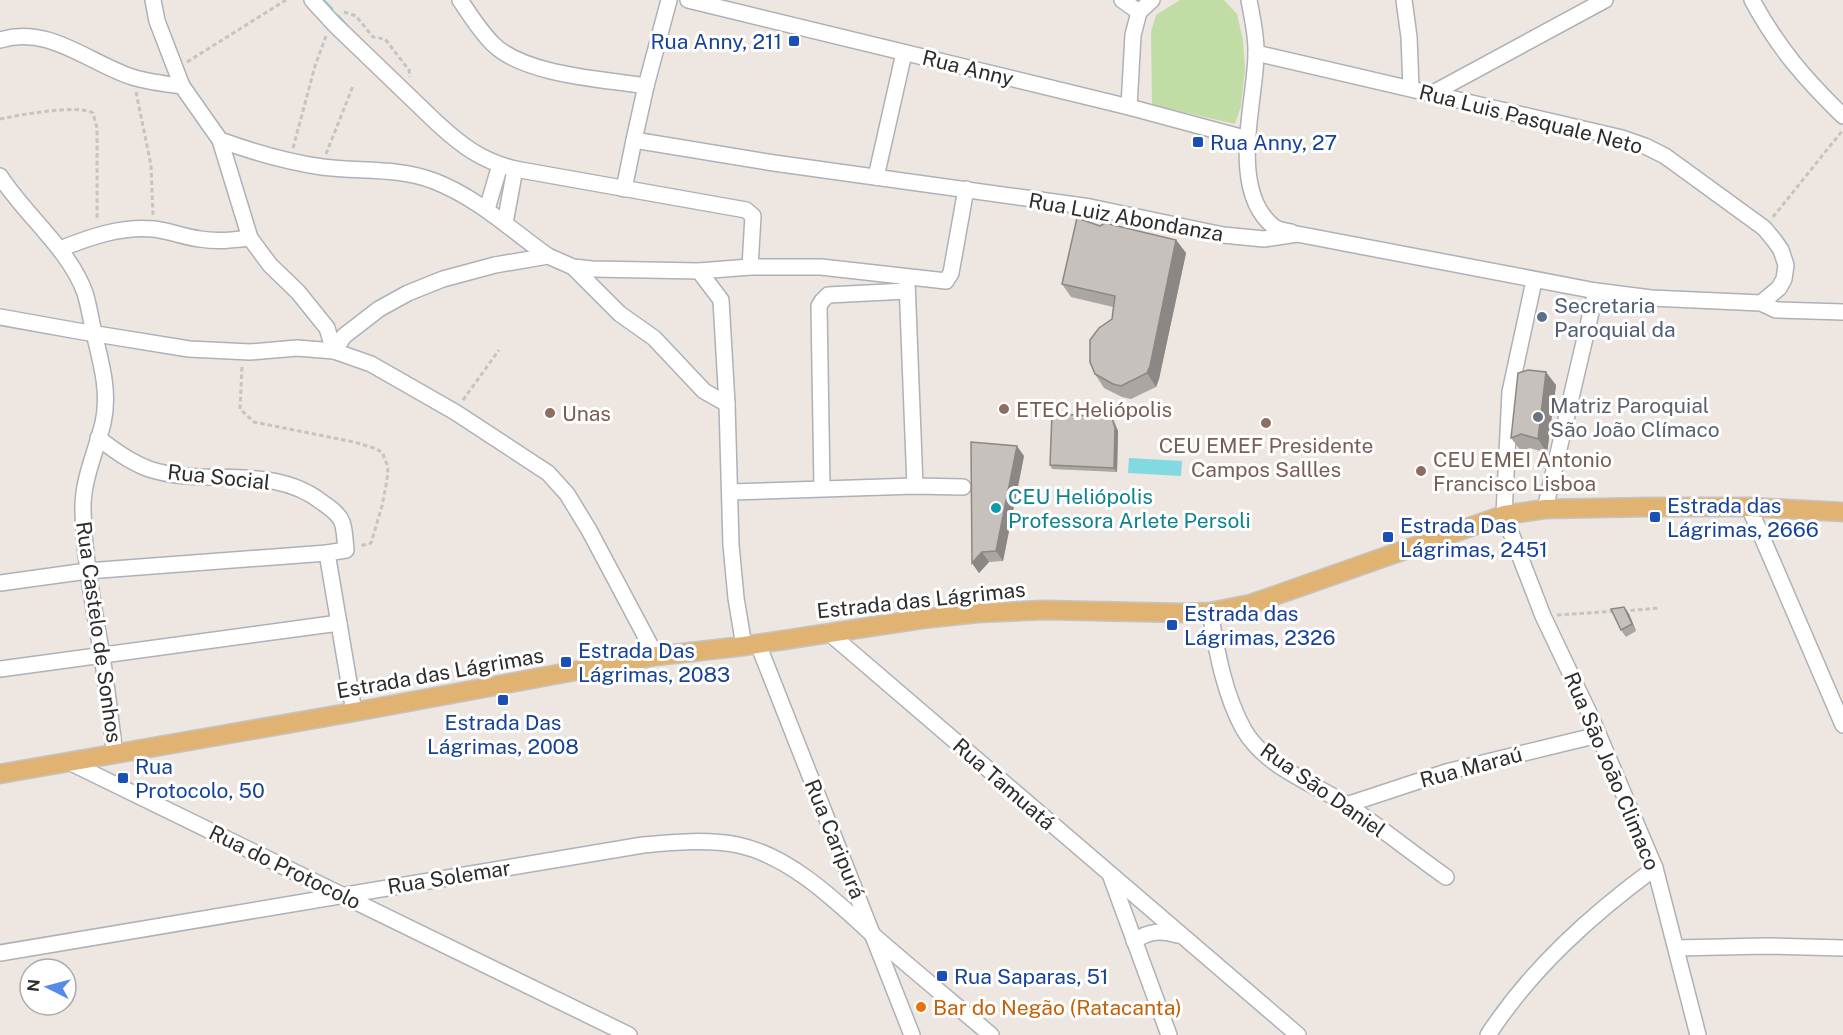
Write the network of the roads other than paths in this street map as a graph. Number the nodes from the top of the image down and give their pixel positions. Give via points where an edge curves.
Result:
1 (153, 0) edge
2 (312, 0) edge
3 (459, 0) edge
4 (669, 0) edge
5 (688, 0) edge
6 (1122, 0) edge
7 (1152, 0) edge
8 (1249, 0) edge
9 (1404, 0) edge
10 (1605, 0) edge
11 (1752, 0) edge
12 (725, 4) edge
13 (1588, 4) edge
14 (1139, 12) junction
15 (0, 40) edge
16 (1256, 52) junction
17 (904, 53) junction
18 (182, 86) junction
19 (646, 86) junction
20 (1411, 88) junction
21 (1433, 93) junction
22 (1129, 107) junction
23 (1843, 116) edge
24 (1248, 139) junction
25 (220, 140) junction
26 (634, 140) junction
27 (507, 167) junction
28 (0, 176) edge
29 (876, 177) junction
30 (624, 189) junction
31 (966, 189) junction
32 (487, 209) junction
33 (505, 223) junction
34 (1297, 234) junction
35 (250, 238) junction
36 (60, 249) junction
37 (548, 256) junction
38 (573, 267) junction
39 (750, 267) junction
40 (699, 271) junction
41 (1534, 281) junction
42 (907, 284) junction
43 (1596, 291) junction
44 (1761, 303) junction
45 (1843, 312) edge
46 (0, 316) edge
47 (94, 334) junction
48 (334, 351) junction
49 (727, 404) junction
50 (98, 438) junction
51 (915, 486) junction
52 (963, 487) dead end
53 (822, 488) junction
54 (730, 492) junction
55 (1749, 507) junction
56 (1545, 509) junction
57 (1843, 512) edge
58 (1503, 515) junction
59 (327, 553) junction
60 (87, 571) junction
61 (0, 583) edge
62 (1210, 612) junction
63 (339, 623) junction
64 (828, 632) junction
65 (751, 645) junction
66 (102, 656) junction
67 (656, 656) junction
68 (0, 669) edge
69 (1843, 687) edge
70 (1826, 688) junction
71 (354, 712) junction
72 (1843, 725) edge
73 (1598, 735) junction
74 (115, 755) junction
75 (70, 763) junction
76 (0, 774) edge
77 (1346, 805) junction
78 (1655, 868) junction
79 (1110, 874) junction
80 (1446, 877) dead end
81 (343, 895) junction
82 (873, 935) junction
83 (1181, 935) junction
84 (1134, 941) junction
85 (1676, 948) junction
86 (1843, 948) edge
87 (0, 953) edge
88 (629, 1035) edge
89 (912, 1035) edge
90 (991, 1035) edge
91 (1169, 1035) edge
92 (1298, 1035) edge
93 (1488, 1035) edge
94 (1698, 1035) edge

1 - 18 street
2 - 27 street via 335,17 454,139 479,157
3 - 19 street via 493,44 508,56 547,70
4 - 19 street
5 - 12 street, Rua Anny
6 - 14 street
7 - 14 street
8 - 16 street
9 - 20 street
10 - 13 street
11 - 23 street via 1792,64
12 - 17 street, Rua Anny
13 - 21 street
14 - 22 street via 1133,35
15 - 18 street via 17,36 48,39 132,77
16 - 20 street, Rua Luis Pasquale Neto
16 - 24 street
17 - 22 street, Rua Anny
17 - 29 street
18 - 25 street
19 - 26 street
20 - 21 street, Rua Luis Pasquale Neto
21 - 44 street, Rua Luis Pasquale Neto via 1622,138 1665,156 1764,228 1781,250 1786,266 1784,279
22 - 24 street, Rua Anny
24 - 34 street via 1254,198 1275,228
25 - 32 street via 321,167 417,175
25 - 35 street
26 - 29 street, Rua Luiz Abondanza
26 - 30 street
27 - 30 street
27 - 32 street
27 - 33 street
28 - 36 street, Rua Castelo de Sonhos
29 - 31 street, Rua Luiz Abondanza
30 - 39 street via 750,212
31 - 34 street, Rua Luiz Abondanza via 1090,207 1234,236 1264,239
31 - 42 street via 950,278
32 - 33 street
33 - 37 street
34 - 41 street, Rua Luiz Abondanza
35 - 36 street via 222,242 153,229 130,229 97,234
35 - 48 street via 327,328
36 - 47 street, Rua Castelo de Sonhos via 85,294
37 - 38 street
37 - 48 street via 453,276 408,293 344,336
38 - 40 street
38 - 49 street via 620,314 654,338 704,390
39 - 40 street
39 - 42 street via 868,271
40 - 49 street, Rua Caripurá via 721,300
41 - 43 street, Rua Luiz Abondanza
41 - 58 street via 1510,392
42 - 51 street
42 - 53 street via 828,295 819,306
43 - 44 street, Rua Luiz Abondanza
43 - 56 street
44 - 45 street, Rua Luiz Abondanza via 1776,309
46 - 47 street
47 - 48 street via 189,349
47 - 50 street, Rua Castelo de Sonhos via 105,380 105,408
48 - 67 street via 371,364 455,412 548,473 567,494
49 - 54 street, Rua Caripurá
50 - 59 street, Rua Social via 125,458 150,469 272,480 313,495 342,522 346,550
50 - 60 street, Rua Castelo de Sonhos via 85,481 82,509
51 - 52 street
51 - 53 street
53 - 54 street
54 - 65 street, Rua Caripurá via 736,598
55 - 56 main road, Estrada das Lágrimas
55 - 57 main road, Estrada das Lágrimas
55 - 70 street
56 - 58 main road, Estrada das Lágrimas
58 - 62 main road, Estrada das Lágrimas via 1251,604
58 - 73 street, Rua São João Climaco
59 - 60 street
59 - 63 street
60 - 61 street
60 - 66 street, Rua Castelo de Sonhos
62 - 64 main road, Estrada das Lágrimas via 1000,612
62 - 77 street, Rua São Daniel via 1232,705 1245,731 1263,754
63 - 66 street
63 - 71 street
64 - 65 main road, Estrada das Lágrimas
64 - 79 street, Rua Tamuatá
65 - 67 main road, Estrada das Lágrimas
65 - 82 street, Rua Caripurá
66 - 68 street
66 - 74 street, Rua Castelo de Sonhos
67 - 71 main road, Estrada das Lágrimas
69 - 70 street
70 - 72 street
71 - 74 main road, Estrada das Lágrimas
73 - 77 street, Rua Maraú via 1446,772
73 - 78 street, Rua São João Climaco
74 - 75 main road, Estrada das Lágrimas
75 - 76 main road, Estrada das Lágrimas
75 - 81 street, Rua do Protocolo
77 - 80 street, Rua São Daniel
78 - 85 street, Rua São João Climaco
78 - 93 street via 1571,935 1526,984
79 - 83 street, Rua Tamuatá
79 - 84 street
81 - 82 street, Rua Solemar via 643,846 710,841 768,856 838,901
81 - 87 street, Rua Solemar
81 - 88 street, Rua do Protocolo
82 - 89 street, Rua Caripurá
82 - 90 street, Rua Solemar
83 - 84 street via 1154,932
83 - 92 street, Rua Tamuatá
84 - 91 street
85 - 86 street
85 - 94 street, Rua São João Climaco

